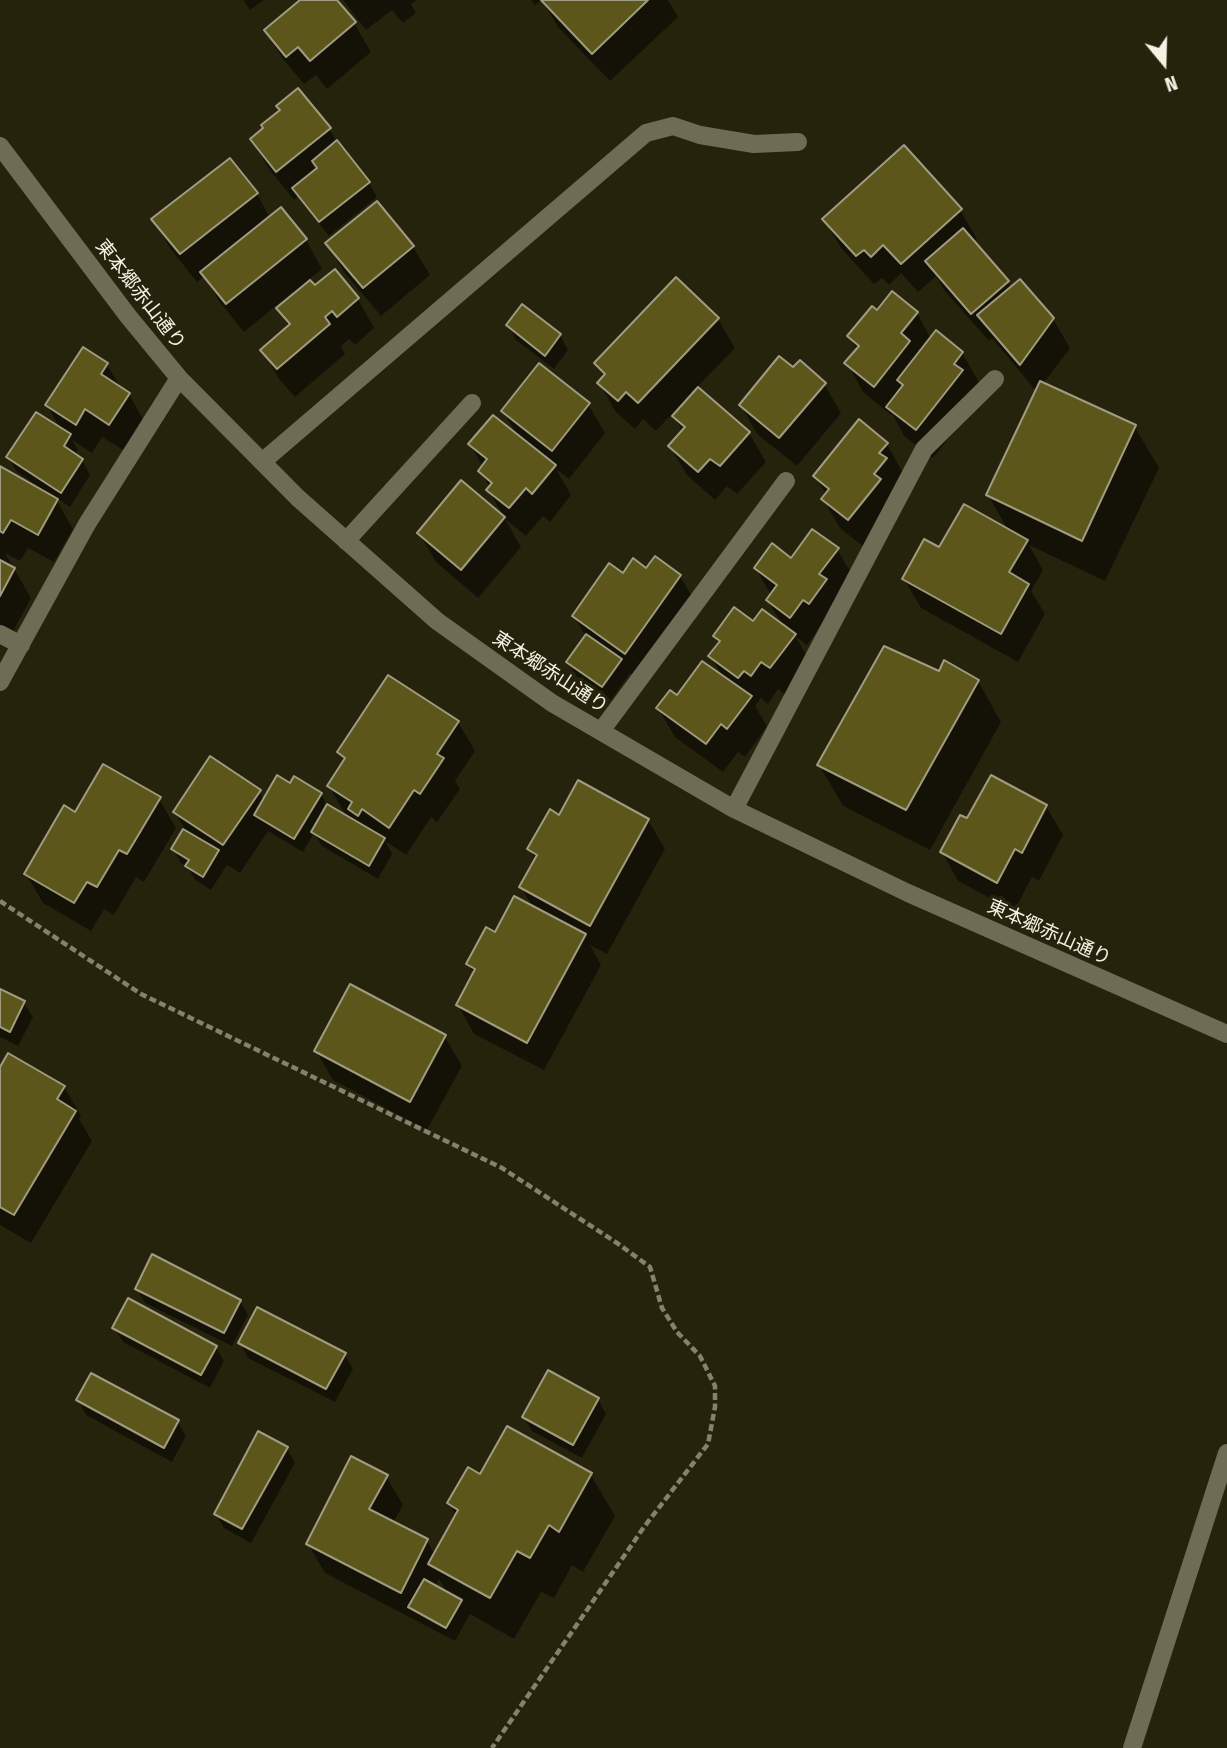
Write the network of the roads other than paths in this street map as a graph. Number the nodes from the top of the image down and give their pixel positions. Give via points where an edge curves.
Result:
1 (798, 142) dead end
2 (0, 146) edge
3 (179, 378) junction
4 (995, 379) dead end
5 (472, 403) dead end
6 (262, 462) junction
7 (786, 481) dead end
8 (346, 541) junction
9 (0, 634) edge
10 (21, 645) junction
11 (0, 682) edge
12 (601, 731) junction
13 (734, 809) junction
14 (1227, 1034) edge
15 (1227, 1453) edge
16 (1132, 1748) edge

1 - 6 street via 754,144 673,126 646,133
2 - 3 street, 東本郷赤山通り
3 - 6 street, 東本郷赤山通り
3 - 10 street via 87,524
4 - 13 street via 924,449
5 - 8 street
6 - 8 street, 東本郷赤山通り
7 - 12 street
8 - 12 street, 東本郷赤山通り via 437,621 552,704
9 - 10 street
10 - 11 street
12 - 13 street, 東本郷赤山通り
13 - 14 street, 東本郷赤山通り via 908,894
15 - 16 street

